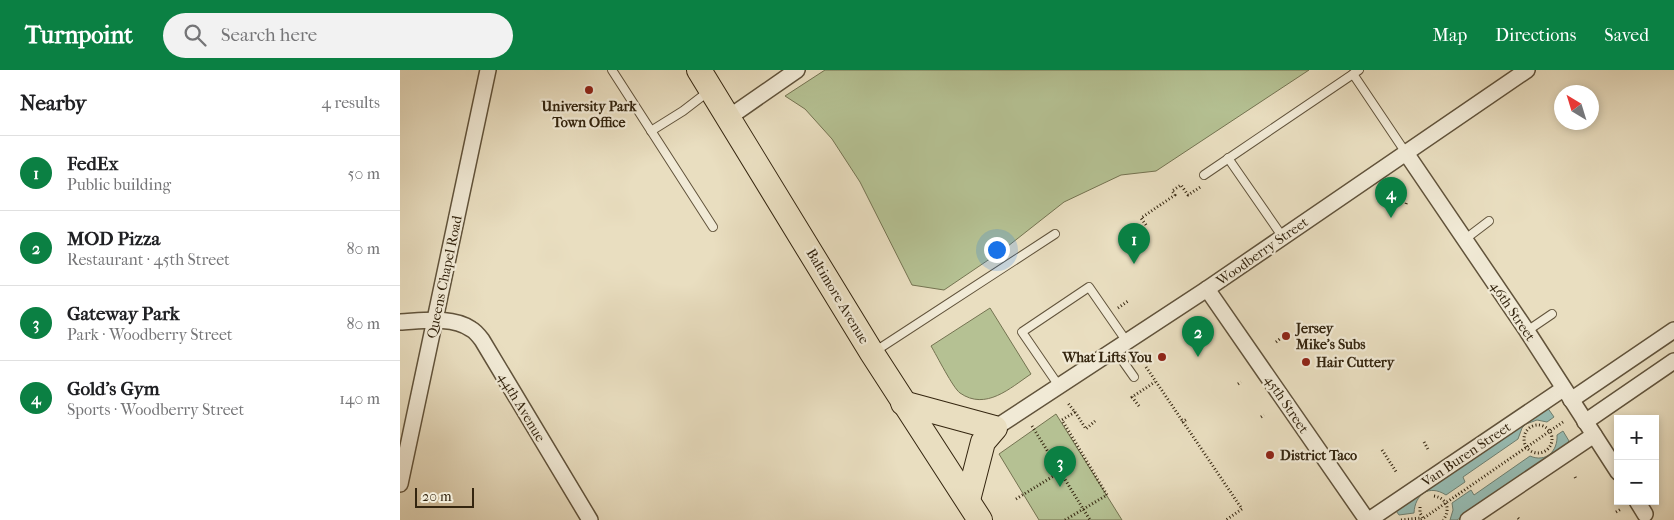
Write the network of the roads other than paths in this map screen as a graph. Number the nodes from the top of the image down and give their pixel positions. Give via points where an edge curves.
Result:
1 (488, 70) edge
2 (612, 70) edge
3 (797, 70) edge
4 (1526, 70) edge
5 (1356, 72) edge
6 (705, 80) edge
7 (728, 118) junction
8 (651, 131) junction
9 (1406, 153) junction
10 (1228, 158) junction
11 (1204, 175) dead end
12 (1489, 221) dead end
13 (713, 227) dead end
14 (1055, 234) dead end
15 (1282, 236) junction
16 (1464, 240) junction
17 (1208, 289) junction
18 (1552, 314) dead end
19 (435, 320) junction
20 (400, 322) edge
21 (1674, 330) edge
22 (1527, 331) junction
23 (1121, 346) junction
24 (872, 353) junction
25 (1674, 361) edge
26 (1134, 377) dead end
27 (1060, 386) junction
28 (1567, 394) junction
29 (903, 403) junction
30 (1585, 422) junction
31 (995, 428) junction
32 (1594, 435) junction
33 (1614, 466) edge
34 (400, 484) edge
35 (974, 510) edge
36 (590, 520) edge
37 (1368, 520) edge
38 (1468, 520) edge

1 - 19 street, Queens Chapel Road
2 - 8 lane
3 - 7 street
4 - 9 street, Woodberry Street
5 - 9 lane
5 - 10 lane
6 - 7 main road, Baltimore Avenue
6 - 8 lane via 683,111
7 - 24 main road, Baltimore Avenue
8 - 13 lane
9 - 15 street, Woodberry Street
9 - 16 street, 46th Street
10 - 11 lane
10 - 15 lane
12 - 16 lane
14 - 24 lane
15 - 17 street, Woodberry Street
16 - 22 street, 46th Street
17 - 23 street, Woodberry Street
17 - 37 street, 45th Street
18 - 22 lane
19 - 20 street, 44th Avenue
19 - 34 street, Queens Chapel Road
19 - 36 street, 44th Avenue via 459,323 472,329 482,340
21 - 28 street, Van Buren Street
22 - 28 street, 46th Street
23 - 26 lane
23 - 27 street, Woodberry Street
23 - 27 lane via 1089,287 1022,332
24 - 29 main road, Baltimore Avenue
25 - 30 street
27 - 31 street, Woodberry Street
28 - 30 street, 46th Street
28 - 37 street, Van Buren Street
29 - 31 main road
29 - 35 main road, Baltimore Avenue
30 - 32 street, 46th Street
31 - 35 main road via 982,442
32 - 33 street, 46th Street
32 - 38 street

